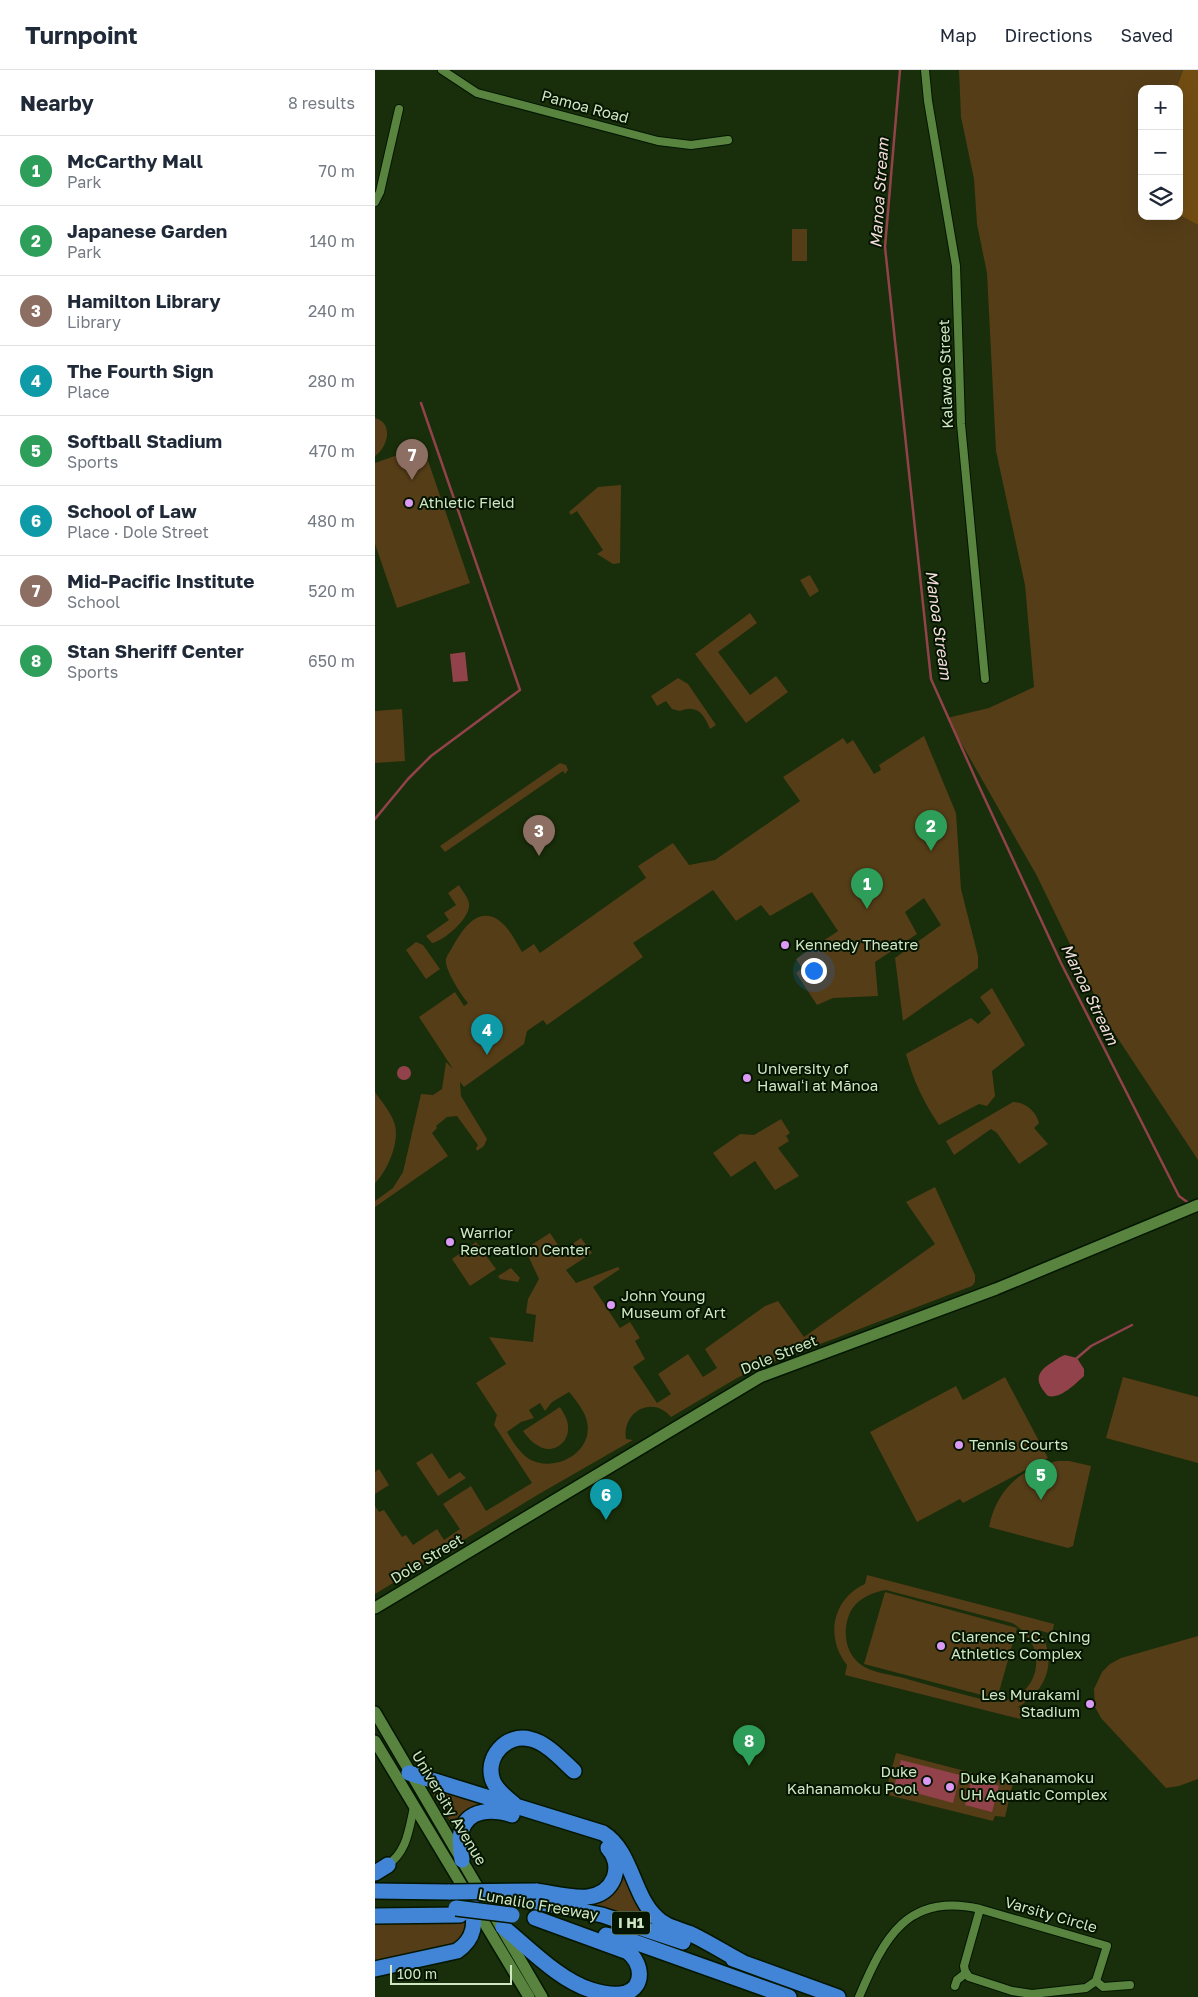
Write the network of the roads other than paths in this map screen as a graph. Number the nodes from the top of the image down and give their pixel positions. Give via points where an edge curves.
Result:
1 (442, 70) edge
2 (925, 70) edge
3 (399, 109) dead end
4 (728, 140) dead end
5 (375, 202) edge
6 (985, 679) dead end
7 (1198, 1205) edge
8 (375, 1608) edge
9 (375, 1712) edge
10 (379, 1728) edge
11 (375, 1741) edge
12 (574, 1771) dead end
13 (409, 1773) junction
14 (414, 1807) junction
15 (519, 1808) junction
16 (462, 1860) junction
17 (379, 1869) edge
18 (375, 1891) edge
19 (450, 1892) junction
20 (375, 1907) edge
21 (477, 1908) junction
22 (980, 1909) junction
23 (458, 1912) junction
24 (375, 1916) edge
25 (535, 1918) junction
26 (503, 1927) junction
27 (742, 1962) junction
28 (375, 1969) edge
29 (966, 1973) junction
30 (1095, 1981) junction
31 (1130, 1985) dead end
32 (955, 1986) dead end
33 (529, 1997) edge
34 (542, 1997) edge
35 (789, 1997) edge
36 (838, 1997) edge
37 (859, 1997) edge

1 - 4 street, Pamoa Road via 477,93 658,141 691,145
2 - 6 street, Kalawao Street via 956,266 961,424
3 - 5 street
7 - 8 street, Dole Street via 996,1289 760,1377
9 - 10 street, University Avenue
10 - 13 street, University Avenue
11 - 14 street, University Avenue
12 - 15 highway via 537,1741 519,1738 508,1742 495,1754 491,1777 499,1792
13 - 15 highway
13 - 16 street, University Avenue
14 - 17 street via 404,1846 399,1854
14 - 21 street, University Avenue
15 - 27 highway via 609,1837 655,1917
16 - 19 highway, bridge via 462,1829 476,1814 501,1811 595,1839 612,1854 616,1868 609,1887 587,1898 536,1891
16 - 26 street, University Avenue
18 - 19 highway, Lunalilo Freeway / I H1
19 - 27 highway, Lunalilo Freeway / I H1, bridge via 516,1898 574,1909 631,1923
20 - 23 highway, Lunalilo Freeway / I H1
21 - 23 highway, Lunalilo Freeway / I H1, bridge
21 - 25 highway, Lunalilo Freeway / I H1, bridge
21 - 28 highway via 470,1940 457,1951
21 - 33 street, University Avenue
22 - 29 street via 964,1966
22 - 30 street, Varsity Circle via 1107,1946
22 - 37 street, Varsity Circle via 953,1904 931,1907 907,1921 884,1944
23 - 24 highway
25 - 26 highway via 629,1952 639,1967 637,1983 619,1994 582,1986 565,1977
25 - 35 highway, Lunalilo Freeway / I H1 via 629,1940
26 - 34 street, University Avenue
27 - 36 highway, Lunalilo Freeway / I H1
29 - 30 street via 971,1978 1011,1991 1032,1994 1086,1988
29 - 32 street
30 - 31 street via 1103,1987

